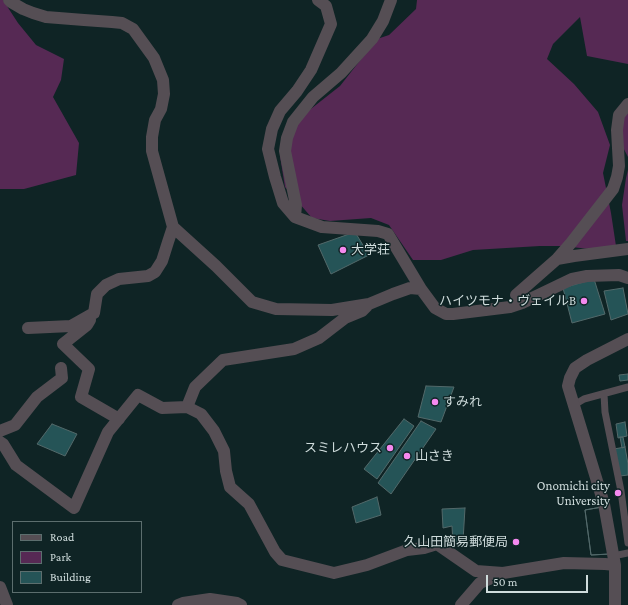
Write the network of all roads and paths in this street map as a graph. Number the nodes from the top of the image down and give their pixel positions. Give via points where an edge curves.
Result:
1 (9, 0) edge
2 (318, 0) edge
3 (391, 0) edge
4 (628, 104) edge
5 (295, 218) junction
6 (173, 227) junction
7 (628, 249) edge
8 (557, 259) junction
9 (628, 278) edge
10 (421, 289) junction
11 (369, 304) junction
12 (522, 304) junction
13 (94, 313) junction
14 (28, 328) dead end
15 (628, 339) edge
16 (61, 368) dead end
17 (628, 387) edge
18 (604, 394) junction
19 (574, 405) junction
20 (187, 407) junction
21 (119, 419) junction
22 (0, 432) edge
23 (0, 442) edge
24 (625, 491) edge
25 (628, 543) edge
26 (628, 553) edge
27 (614, 561) junction
28 (503, 573) junction
29 (0, 587) edge
30 (7, 605) edge
31 (178, 605) edge
32 (241, 605) edge
33 (461, 605) edge
34 (615, 605) edge

1 - 6 street via 23,9 46,17 122,23 133,29 154,58 163,80 164,94 161,109 155,120 152,151
2 - 5 street via 326,6 331,24 311,70 280,112 272,129 268,149 283,203
3 - 5 street via 383,21 372,39 313,97 293,122 287,138 286,151 296,205
4 - 8 street via 619,115 619,166 613,189
5 - 10 street via 322,227 388,234
6 - 11 street via 252,302 276,309 332,310
6 - 13 street via 162,261 155,272 148,276 119,279 106,285 97,294
7 - 8 street
8 - 12 street via 516,295
9 - 12 street via 619,275 572,279
10 - 11 street via 410,288
10 - 12 street via 436,308 446,314
11 - 20 street via 319,338 294,349 223,360 195,387
13 - 14 street via 71,326
13 - 21 street via 87,325 63,344 89,369 81,397
15 - 19 street via 575,368 568,386
16 - 22 street via 62,378 37,397 15,425
17 - 18 lane
18 - 19 lane
18 - 24 lane via 605,412
19 - 27 street via 604,504
20 - 21 street via 162,408 138,395
20 - 28 street via 201,414 214,431 224,451 230,486 249,504 274,552 282,560 334,573 367,565 407,550 438,544 476,571
21 - 23 street via 108,432 74,508 16,465 4,444
24 - 25 lane
26 - 27 lane
27 - 28 street via 604,564 564,563
27 - 34 street
28 - 33 street via 480,583
29 - 30 street
31 - 32 street via 210,599

